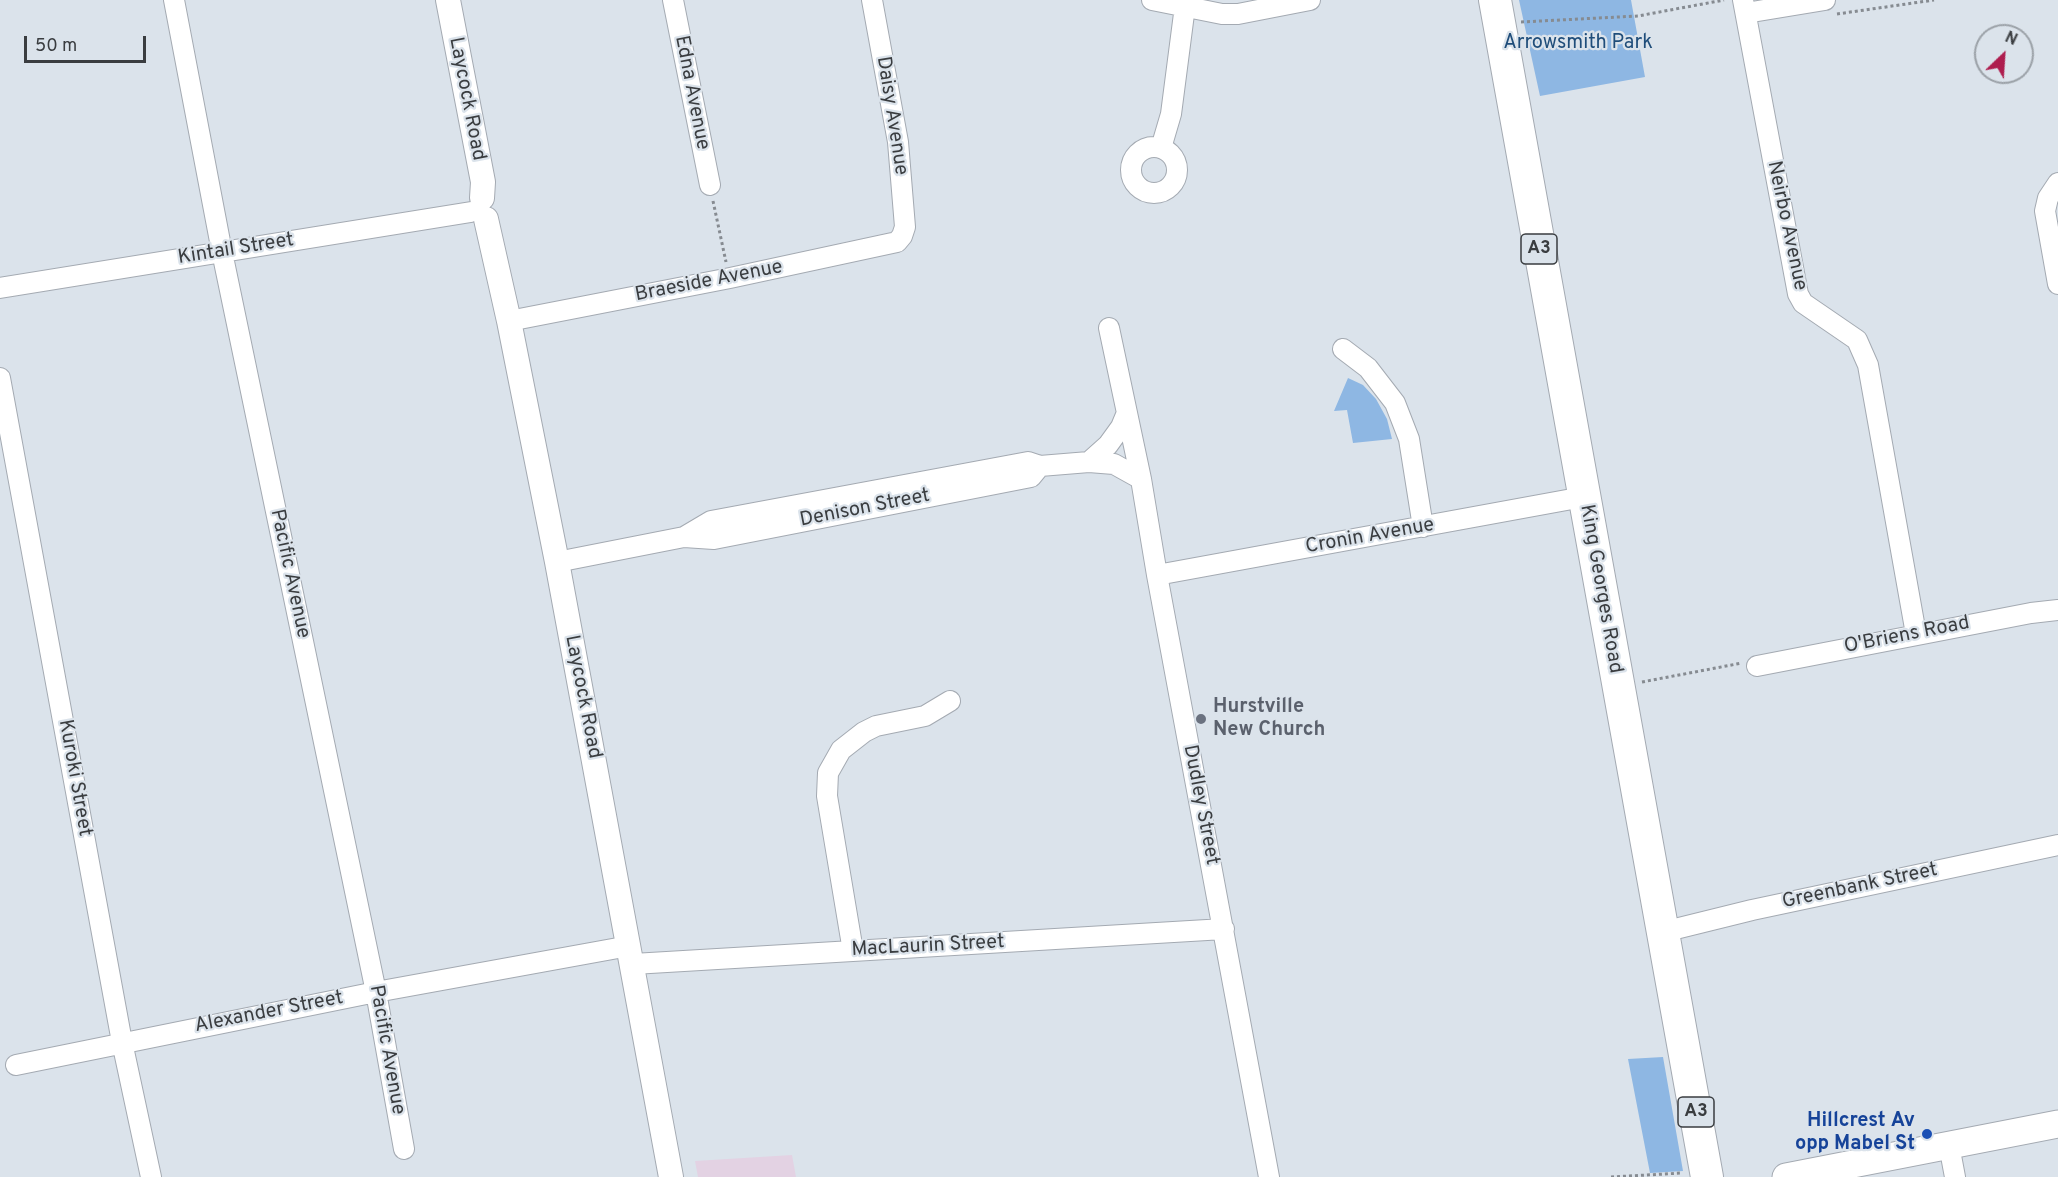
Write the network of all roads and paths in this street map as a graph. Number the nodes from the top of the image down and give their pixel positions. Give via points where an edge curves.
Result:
1 (174, 0) edge
2 (448, 0) edge
3 (673, 0) edge
4 (872, 0) edge
5 (1152, 0) edge
6 (1310, 0) edge
7 (1495, 0) edge
8 (1724, 0) edge
9 (1934, 0) edge
10 (1185, 6) junction
11 (1745, 7) edge
12 (1828, 7) edge
13 (1519, 22) dead end
14 (1161, 148) dead end
15 (2058, 183) edge
16 (710, 185) joint
17 (480, 210) junction
18 (904, 232) joint
19 (222, 252) junction
20 (729, 278) junction
21 (2058, 284) edge
22 (0, 288) edge
23 (509, 321) junction
24 (1109, 328) dead end
25 (1343, 349) dead end
26 (0, 378) edge
27 (1126, 415) junction
28 (1089, 462) junction
29 (1141, 479) junction
30 (1583, 497) junction
31 (1424, 527) junction
32 (557, 562) junction
33 (1157, 575) junction
34 (2058, 610) edge
35 (1916, 634) junction
36 (1751, 664) joint
37 (1640, 682) dead end
38 (950, 701) dead end
39 (2058, 845) edge
40 (1224, 929) junction
41 (1663, 932) junction
42 (853, 951) junction
43 (631, 955) junction
44 (376, 992) junction
45 (122, 1042) junction
46 (16, 1065) dead end
47 (2058, 1124) edge
48 (1948, 1145) junction
49 (404, 1149) dead end
50 (1697, 1175) edge
51 (151, 1177) edge
52 (672, 1177) edge
53 (1269, 1177) edge
54 (1611, 1177) edge
55 (1786, 1177) edge
56 (1955, 1177) edge

1 - 19 street, Pacific Avenue
2 - 17 street, Laycock Road via 483,182
3 - 16 street, Edna Avenue
4 - 18 street, Daisy Avenue via 898,142
5 - 10 street
6 - 10 street via 1238,14
7 - 30 highway, King Georges Road / A3
8 - 13 path via 1638,16
9 - 12 path
10 - 14 street via 1171,114
11 - 12 street
11 - 35 street, Neirbo Avenue via 1798,294 1803,303 1857,340 1868,365
15 - 21 street via 2045,211
16 - 20 path
17 - 19 street, Kintail Street
17 - 23 street, Laycock Road
18 - 20 street, Braeside Avenue via 897,242
19 - 22 street, Kintail Street
19 - 44 street, Pacific Avenue
20 - 23 street, Braeside Avenue
23 - 32 street, Laycock Road
24 - 27 street, Dudley Street
25 - 31 street via 1368,368 1395,403 1409,439
26 - 45 street, Kuroki Street
27 - 28 street via 1108,445
27 - 29 street, Dudley Street
28 - 29 street, Denison Street via 1114,464
28 - 32 street, Denison Street via 1040,466 1028,462 711,521 684,537
29 - 33 street, Dudley Street
30 - 31 street, Cronin Avenue
30 - 41 highway, King Georges Road / A3
31 - 33 street, Cronin Avenue
32 - 43 street, Laycock Road
33 - 40 street, Dudley Street
34 - 35 street, O'Briens Road
35 - 36 street, O'Briens Road
36 - 37 path
38 - 42 street via 925,716 864,732 840,750 828,773 827,795
39 - 41 street, Greenbank Street
40 - 42 street, MacLaurin Street
40 - 53 street, Dudley Street
41 - 50 highway, King Georges Road / A3
42 - 43 street, MacLaurin Street
43 - 44 street, Alexander Street
43 - 52 street, Laycock Road
44 - 45 street, Alexander Street
44 - 49 street, Pacific Avenue
45 - 46 street, Alexander Street
45 - 51 street, Kuroki Street
47 - 48 main road
48 - 55 main road
48 - 56 street
50 - 54 path

